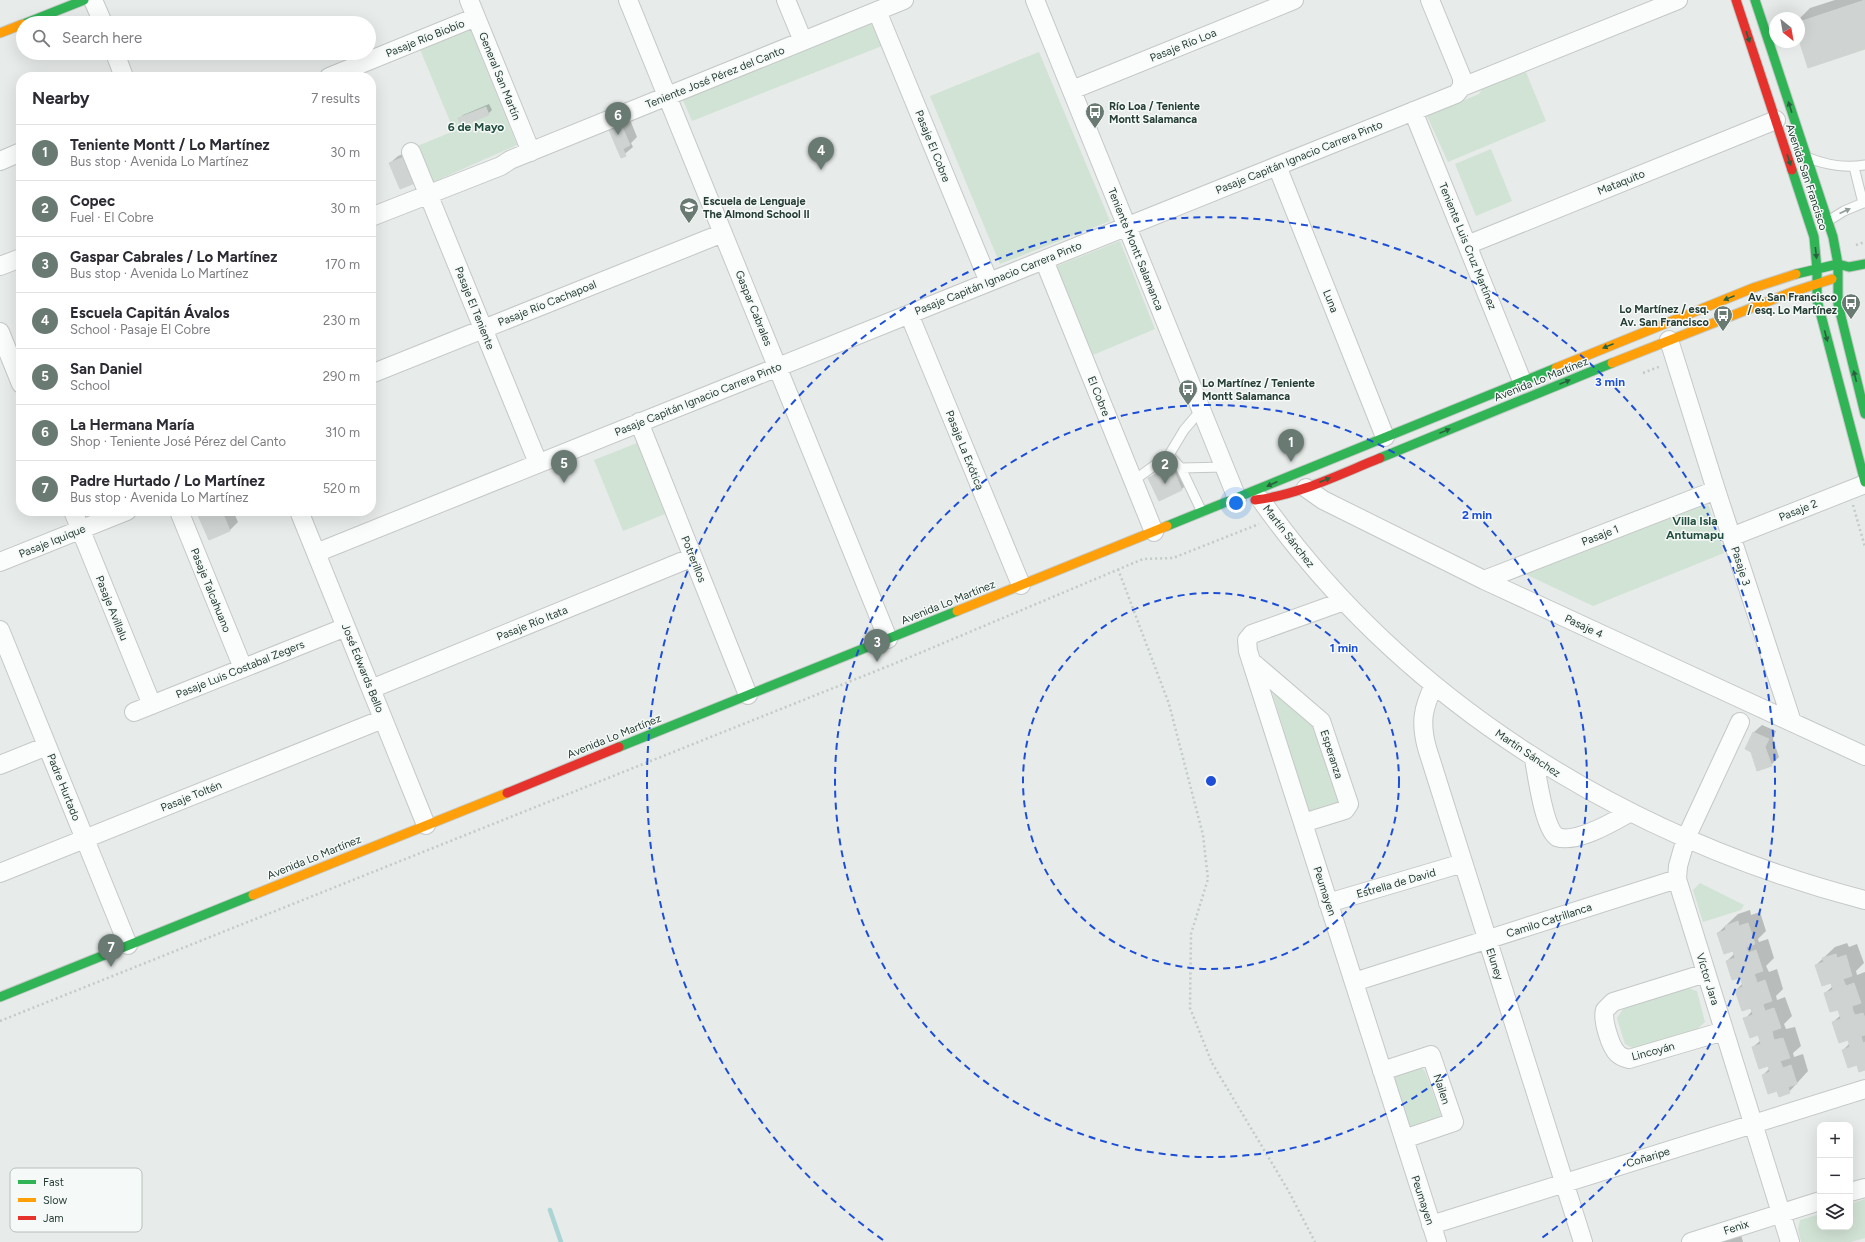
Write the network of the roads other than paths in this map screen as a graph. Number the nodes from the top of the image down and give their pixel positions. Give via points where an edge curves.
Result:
1 (84, 0) edge
2 (94, 0) edge
3 (469, 0) edge
4 (628, 0) edge
5 (786, 0) edge
6 (904, 0) edge
7 (1035, 0) edge
8 (1294, 0) edge
9 (1430, 0) edge
10 (1678, 0) edge
11 (1736, 0) edge
12 (1755, 0) edge
13 (877, 11) junction
14 (44, 16) edge
15 (100, 16) edge
16 (476, 17) junction
17 (16, 27) edge
18 (0, 33) edge
19 (803, 41) junction
20 (376, 58) edge
21 (118, 60) edge
22 (371, 60) edge
23 (122, 72) edge
24 (342, 72) edge
25 (1462, 87) junction
26 (1072, 90) junction
27 (667, 96) junction
28 (1414, 111) junction
29 (1776, 120) junction
30 (411, 152) dead end
31 (531, 152) junction
32 (16, 154) edge
33 (1806, 157) junction
34 (0, 161) edge
35 (1865, 165) edge
36 (1277, 166) junction
37 (1854, 167) junction
38 (428, 194) junction
39 (1864, 203) edge
40 (376, 215) edge
41 (1828, 221) junction
42 (1127, 226) junction
43 (723, 233) junction
44 (1467, 245) junction
45 (16, 260) edge
46 (1044, 260) junction
47 (1838, 264) junction
48 (1865, 264) edge
49 (0, 266) edge
50 (1849, 267) junction
51 (1817, 270) junction
52 (1839, 276) junction
53 (989, 282) junction
54 (1817, 284) junction
55 (909, 314) junction
56 (483, 329) junction
57 (0, 332) edge
58 (1669, 340) junction
59 (777, 367) junction
60 (16, 372) edge
61 (376, 372) edge
62 (1522, 381) junction
63 (1201, 410) junction
64 (1865, 414) edge
65 (639, 422) junction
66 (1385, 437) junction
67 (1169, 455) junction
68 (538, 463) junction
69 (1225, 467) junction
70 (1181, 468) junction
71 (1134, 481) junction
72 (1865, 483) edge
73 (1306, 488) junction
74 (1716, 490) junction
75 (1237, 498) junction
76 (1261, 500) junction
77 (1203, 512) junction
78 (75, 516) edge
79 (115, 516) edge
80 (181, 516) edge
81 (301, 516) edge
82 (80, 530) junction
83 (1154, 532) junction
84 (1731, 537) junction
85 (316, 553) junction
86 (693, 557) junction
87 (0, 562) edge
88 (1484, 580) junction
89 (1021, 585) junction
90 (1344, 601) junction
91 (346, 627) junction
92 (0, 630) edge
93 (888, 639) junction
94 (1251, 660) junction
95 (243, 668) junction
96 (1434, 685) junction
97 (371, 689) junction
98 (748, 695) junction
99 (152, 705) junction
100 (134, 712) dead end
101 (383, 719) junction
102 (1740, 722) dead end
103 (1792, 722) junction
104 (48, 746) junction
105 (1865, 756) edge
106 (1534, 759) junction
107 (0, 765) edge
108 (1629, 813) junction
109 (1303, 823) junction
110 (426, 825) junction
111 (1686, 838) junction
112 (85, 839) junction
113 (1463, 863) junction
114 (0, 874) edge
115 (1677, 879) junction
116 (1865, 900) edge
117 (1328, 903) junction
118 (1487, 940) junction
119 (128, 945) junction
120 (1706, 973) junction
121 (1354, 982) junction
122 (0, 997) edge
123 (1724, 1031) junction
124 (1382, 1071) junction
125 (1865, 1089) edge
126 (1753, 1124) junction
127 (1404, 1139) junction
128 (1565, 1183) junction
129 (1865, 1188) edge
130 (1853, 1191) edge
131 (1817, 1202) edge
132 (1781, 1212) junction
133 (1431, 1225) junction
134 (1437, 1242) edge
135 (1583, 1242) edge
136 (1691, 1242) edge
137 (1790, 1242) edge

1 - 14 main road
2 - 15 street
3 - 16 street, General San Martín
4 - 27 street, Gaspar Cabrales
5 - 19 street
6 - 13 street, Teniente José Pérez del Canto
7 - 26 street, Teniente Montt Salamanca
8 - 26 street, Pasaje Río Loa
9 - 25 street via 1462,78
10 - 25 street, Pasaje Capitán Ignacio Carrera Pinto
11 -> 29 main road, Avenida San Francisco
33 -> 12 main road, Avenida San Francisco
13 - 19 street, Teniente José Pérez del Canto
13 - 53 street, Pasaje El Cobre
16 - 20 street, Pasaje Río Biobío
16 - 31 street, General San Martín
17 - 18 main road
19 - 27 street, Teniente José Pérez del Canto
21 - 23 street
22 - 24 street, Pasaje Río Biobío
25 - 28 street, Pasaje Capitán Ignacio Carrera Pinto via 1456,94
26 - 42 street, Teniente Montt Salamanca
27 - 31 street, Teniente José Pérez del Canto
27 - 43 street, Gaspar Cabrales
28 - 36 street, Pasaje Capitán Ignacio Carrera Pinto
28 - 44 street, Teniente Luis Cruz Martínez
29 - 44 street, Mataquito
29 -> 51 main road, Avenida San Francisco via 1814,237
30 - 38 street, Pasaje El Teniente
31 - 38 street, Teniente José Pérez del Canto
32 - 34 street
33 - 37 lane
33 - 41 main road, Avenida San Francisco
35 - 37 lane
36 - 42 street, Pasaje Capitán Ignacio Carrera Pinto
36 - 66 street, Luna
37 - 39 lane
38 - 40 street, Teniente José Pérez del Canto
38 - 56 street, Pasaje El Teniente
41 -> 39 lane via 1837,214
41 - 47 main road, Avenida San Francisco
42 - 46 street, Pasaje Capitán Ignacio Carrera Pinto
42 - 63 street, Teniente Montt Salamanca
43 - 56 street, Pasaje Río Cachapoal
43 - 59 street, Gaspar Cabrales
44 - 62 street, Teniente Luis Cruz Martínez
45 - 49 street
46 - 53 street, Pasaje Capitán Ignacio Carrera Pinto
46 - 71 street, El Cobre
47 - 50 main road
47 - 51 main road, Avenida Lo Martínez
47 - 52 main road, Avenida San Francisco
48 - 50 main road
50 - 52 main road, Avenida Lo Martínez
51 - 54 main road, Avenida San Francisco
51 -> 62 main road, Avenida Lo Martínez via 1753,288
52 - 54 main road, Avenida Lo Martínez
64 -> 52 main road, Avenida San Francisco via 1840,316 1837,297
53 - 55 street, Pasaje Capitán Ignacio Carrera Pinto
54 - 58 main road, Avenida Lo Martínez
54 -> 72 main road, Avenida San Francisco via 1818,308
55 - 59 street, Pasaje Capitán Ignacio Carrera Pinto
55 - 89 street, Pasaje La Exótica
56 - 61 street, Pasaje Río Cachapoal
56 - 68 street, Pasaje El Teniente
57 - 60 street
73 -> 58 main road, Avenida Lo Martínez
58 - 74 street, Pasaje 3
59 - 65 street, Pasaje Capitán Ignacio Carrera Pinto
59 - 93 street, Gaspar Cabrales
62 - 66 main road, Avenida Lo Martínez
63 - 67 lane via 1184,430
63 - 69 street, Teniente Montt Salamanca
65 - 68 street, Pasaje Capitán Ignacio Carrera Pinto
65 - 86 street, Potrerillos
66 -> 75 main road, Avenida Lo Martínez
67 - 70 lane
67 - 71 lane
68 - 85 street, Pasaje Capitán Ignacio Carrera Pinto
69 - 70 lane
69 - 75 street, Teniente Montt Salamanca
70 - 77 lane
71 - 83 street, El Cobre
72 - 84 street, Pasaje 2
73 - 76 main road, Avenida Lo Martínez
73 - 88 street, Pasaje 4 via 1323,500
74 - 84 street, Pasaje 3
74 - 88 street, Pasaje 1
75 - 76 main road, Avenida Lo Martínez
75 - 77 main road, Avenida Lo Martínez
76 - 90 street, Martín Sánchez via 1274,519
77 - 83 main road, Avenida Lo Martínez
78 - 82 street, Pasaje Avillalu
79 - 82 street, Pasaje Iquique
80 - 95 street, Pasaje Talcahuano
81 - 85 street, José Edwards Bello
82 - 87 street, Pasaje Iquique
82 - 99 street, Pasaje Avillalu
83 - 89 main road, Avenida Lo Martínez
84 - 103 street, Pasaje 3
85 - 91 street, José Edwards Bello
86 - 97 street, Pasaje Río Itata
86 - 98 street, Potrerillos
88 - 103 street, Pasaje 4
89 - 93 main road, Avenida Lo Martínez
90 - 94 street, Peumayen via 1252,634 1247,640
90 - 96 street, Martín Sánchez
91 - 95 street, Pasaje Luis Costabal Zegers
91 - 97 street, José Edwards Bello
92 - 104 street, Padre Hurtado
93 - 98 main road, Avenida Lo Martínez
94 - 109 street, Peumayen
94 - 109 street, Esperanza via 1322,721 1349,804 1345,810
95 - 99 street, Pasaje Luis Costabal Zegers
96 - 106 street, Martín Sánchez
96 - 113 street, Eluney via 1423,715 1425,742
97 - 101 street, José Edwards Bello
98 - 110 main road, Avenida Lo Martínez
99 - 100 street, Pasaje Luis Costabal Zegers
101 - 110 street, José Edwards Bello
101 - 112 street, Pasaje Toltén
102 - 111 street, Víctor Jara
103 - 105 street, Pasaje 4
104 - 107 street
104 - 112 street, Padre Hurtado
106 - 108 street, Martín Sánchez
106 - 108 street via 1543,806 1550,828 1557,837 1567,839 1585,833
108 - 111 street, Martín Sánchez
109 - 117 street, Peumayen
110 - 119 main road, Avenida Lo Martínez
111 - 115 street, Víctor Jara
111 - 116 street, Martín Sánchez via 1772,872
112 - 114 street, Pasaje Toltén
112 - 119 street, Padre Hurtado
113 - 117 street, Estrella de David
113 - 118 street, Eluney
115 - 118 street, Camilo Catrillanca
115 - 120 street, Víctor Jara
117 - 121 street, Peumayen
118 - 121 street, Camilo Catrillanca
118 - 128 street, Eluney
119 - 122 main road, Avenida Lo Martínez
120 - 123 street, Víctor Jara
120 - 123 street, Lincoyán via 1613,1002 1605,1010 1605,1022 1614,1049 1621,1057 1629,1059
121 - 124 street, Peumayen
123 - 126 street, Víctor Jara
124 - 127 street, Peumayen
124 - 127 street, Nailen via 1431,1054 1454,1122
125 - 126 street, Coñaripe
126 - 128 street, Coñaripe
126 - 132 street, Víctor Jara
127 - 133 street, Peumayen
128 - 133 street, Coñaripe
128 - 135 street, Eluney
129 - 130 street
131 - 132 street, Fenix
132 - 136 street, Fenix
132 - 137 street, Víctor Jara
133 - 134 street, Peumayen

